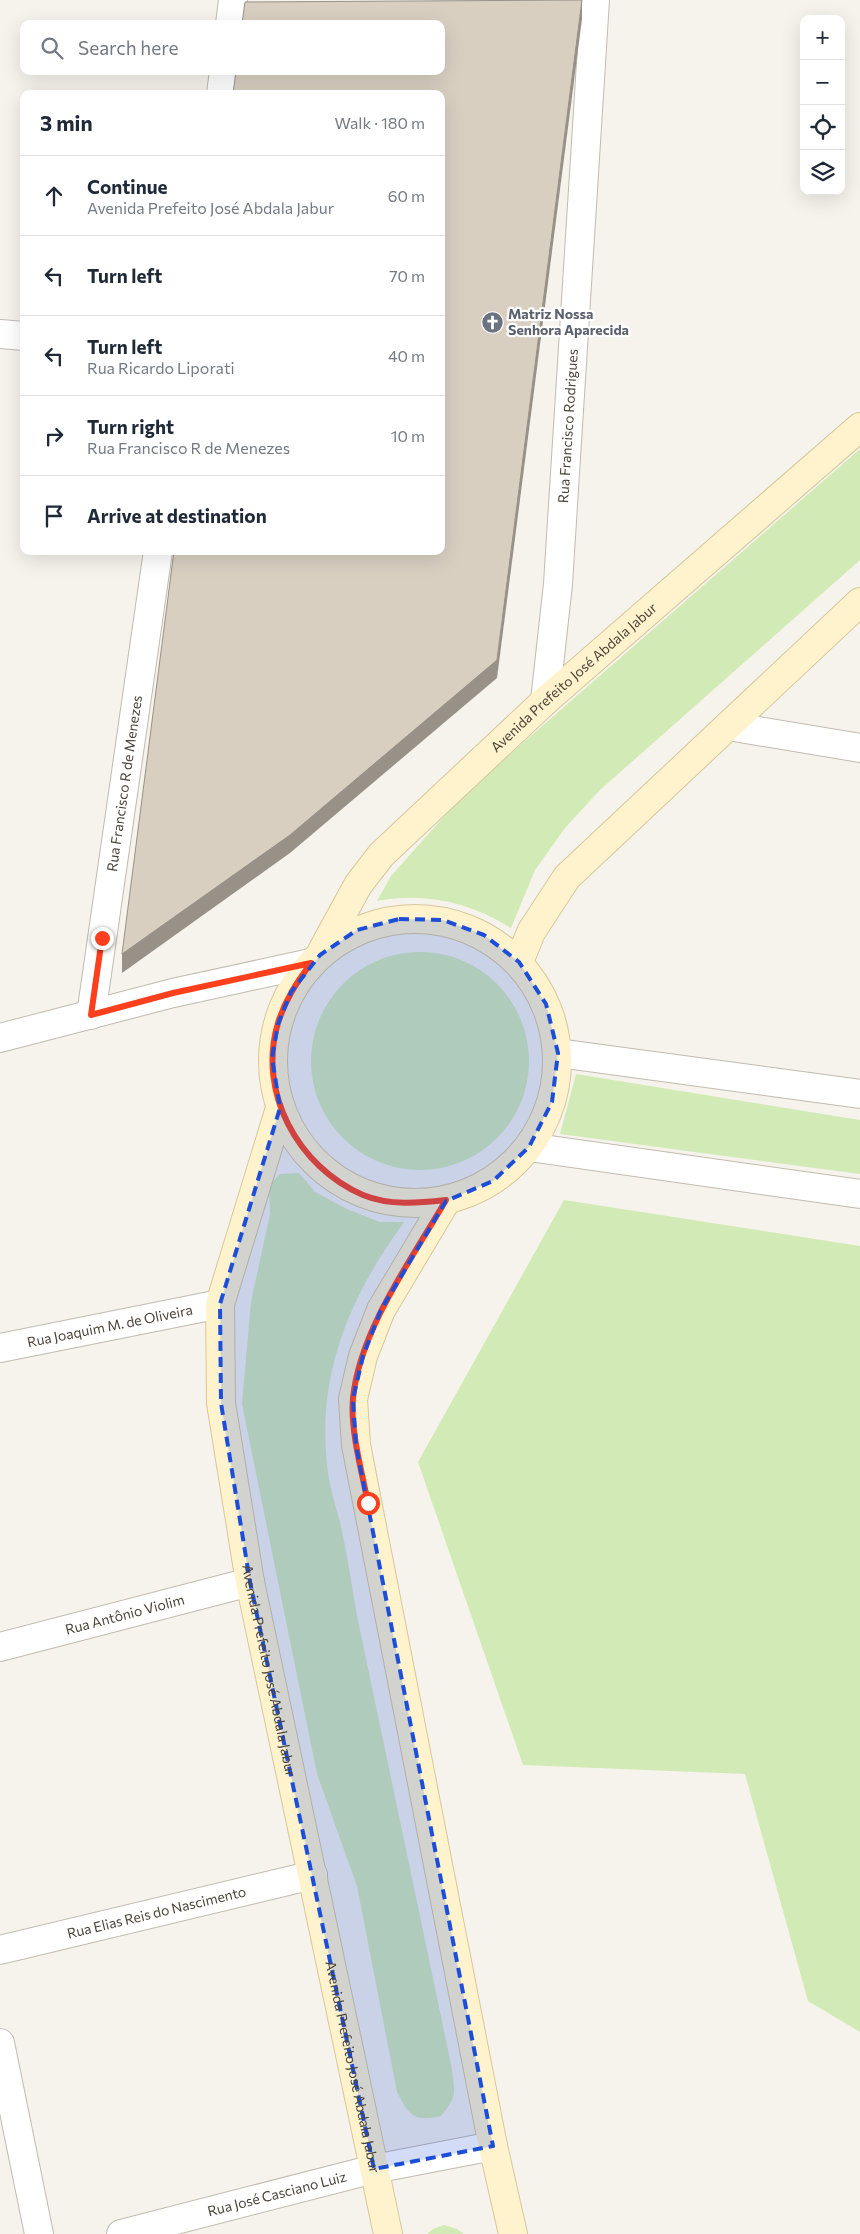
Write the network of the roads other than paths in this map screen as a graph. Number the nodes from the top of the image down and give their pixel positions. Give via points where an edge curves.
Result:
1 (233, 0) edge
2 (595, 0) edge
3 (230, 20) edge
4 (223, 75) edge
5 (222, 90) edge
6 (0, 334) edge
7 (20, 336) edge
8 (860, 427) edge
9 (157, 555) edge
10 (860, 602) edge
11 (545, 701) junction
12 (728, 726) junction
13 (860, 748) edge
14 (315, 959) junction
15 (519, 962) junction
16 (91, 1015) junction
17 (0, 1038) edge
18 (558, 1052) junction
19 (860, 1094) edge
20 (280, 1108) junction
21 (529, 1147) junction
22 (860, 1194) edge
23 (446, 1200) junction
24 (220, 1304) junction
25 (0, 1348) edge
26 (250, 1582) junction
27 (0, 1647) edge
28 (313, 1875) junction
29 (0, 1950) edge
30 (0, 2043) edge
31 (493, 2146) junction
32 (374, 2168) junction
33 (39, 2234) edge
34 (121, 2234) edge
35 (388, 2234) edge
36 (514, 2234) edge

1 - 3 street
2 - 11 street, Rua Francisco Rodrigues via 558,584
4 - 5 street
6 - 7 street
8 - 11 street, Avenida Prefeito José Abdala Jabur
9 - 16 street, Rua Francisco R de Menezes
10 - 12 street
11 - 14 street, Avenida Prefeito José Abdala Jabur via 381,855 358,885
12 - 13 street
12 - 15 street via 567,877 532,932
14 - 15 street via 357,930 399,919 443,920 484,935
14 - 16 street
14 - 20 street via 290,992 278,1024 272,1058
15 - 18 street via 546,1004
16 - 17 street
18 - 19 street
18 - 21 street via 552,1102
20 - 23 street via 299,1145 328,1175 364,1195 405,1204
20 - 24 street, Avenida Prefeito José Abdala Jabur
21 - 22 street
21 - 23 street via 492,1181
23 - 31 street via 381,1310 363,1356 353,1399 356,1445
24 - 25 street, Rua Joaquim M. de Oliveira
24 - 26 street, Avenida Prefeito José Abdala Jabur via 221,1403
26 - 27 street, Rua Antônio Violim
26 - 28 street, Avenida Prefeito José Abdala Jabur
28 - 29 street, Rua Elias Reis do Nascimento
28 - 32 street, Avenida Prefeito José Abdala Jabur
30 - 33 street
31 - 32 street, Rua José Casciano Luiz
31 - 36 street
32 - 34 street, Rua José Casciano Luiz
32 - 35 street, Avenida Prefeito José Abdala Jabur

